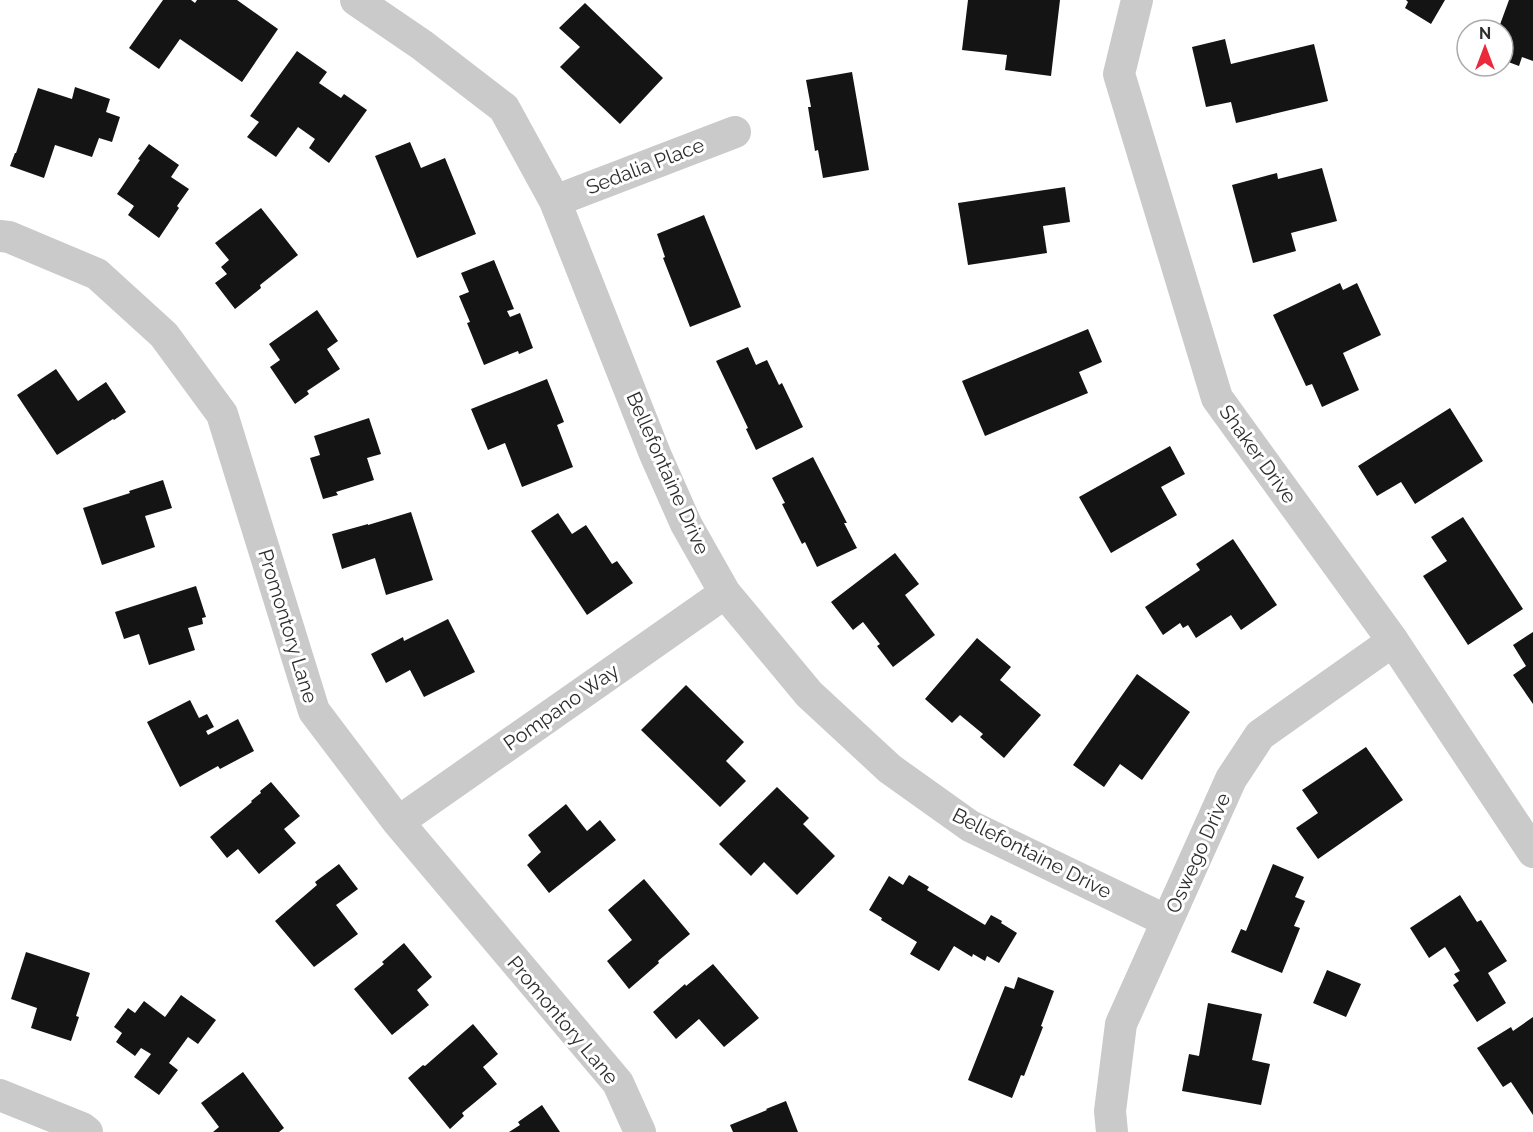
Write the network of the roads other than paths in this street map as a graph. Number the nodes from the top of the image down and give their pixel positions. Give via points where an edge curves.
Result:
1 (356, 0) edge
2 (1137, 0) edge
3 (735, 132) dead end
4 (555, 201) junction
5 (0, 236) edge
6 (725, 593) junction
7 (1393, 641) junction
8 (398, 822) junction
9 (1533, 852) edge
10 (1167, 921) junction
11 (0, 1095) edge
12 (87, 1132) edge
13 (640, 1132) edge
14 (1112, 1132) edge

1 - 4 street, Bellefontaine Drive via 504,108
2 - 7 street, Shaker Drive via 1119,74 1217,398
3 - 4 street, Sedalia Place
4 - 6 street, Bellefontaine Drive via 659,464 686,524
5 - 8 street, Promontory Lane via 97,274 164,335 222,414 314,711
6 - 8 street, Pompano Way
6 - 10 street, Bellefontaine Drive via 809,694 890,769 970,826
7 - 9 street, Shaker Drive
7 - 10 street, Oswego Drive via 1260,735 1231,779
8 - 13 street, Promontory Lane via 618,1083
10 - 14 street, Oswego Drive via 1121,1024 1110,1111
11 - 12 street

